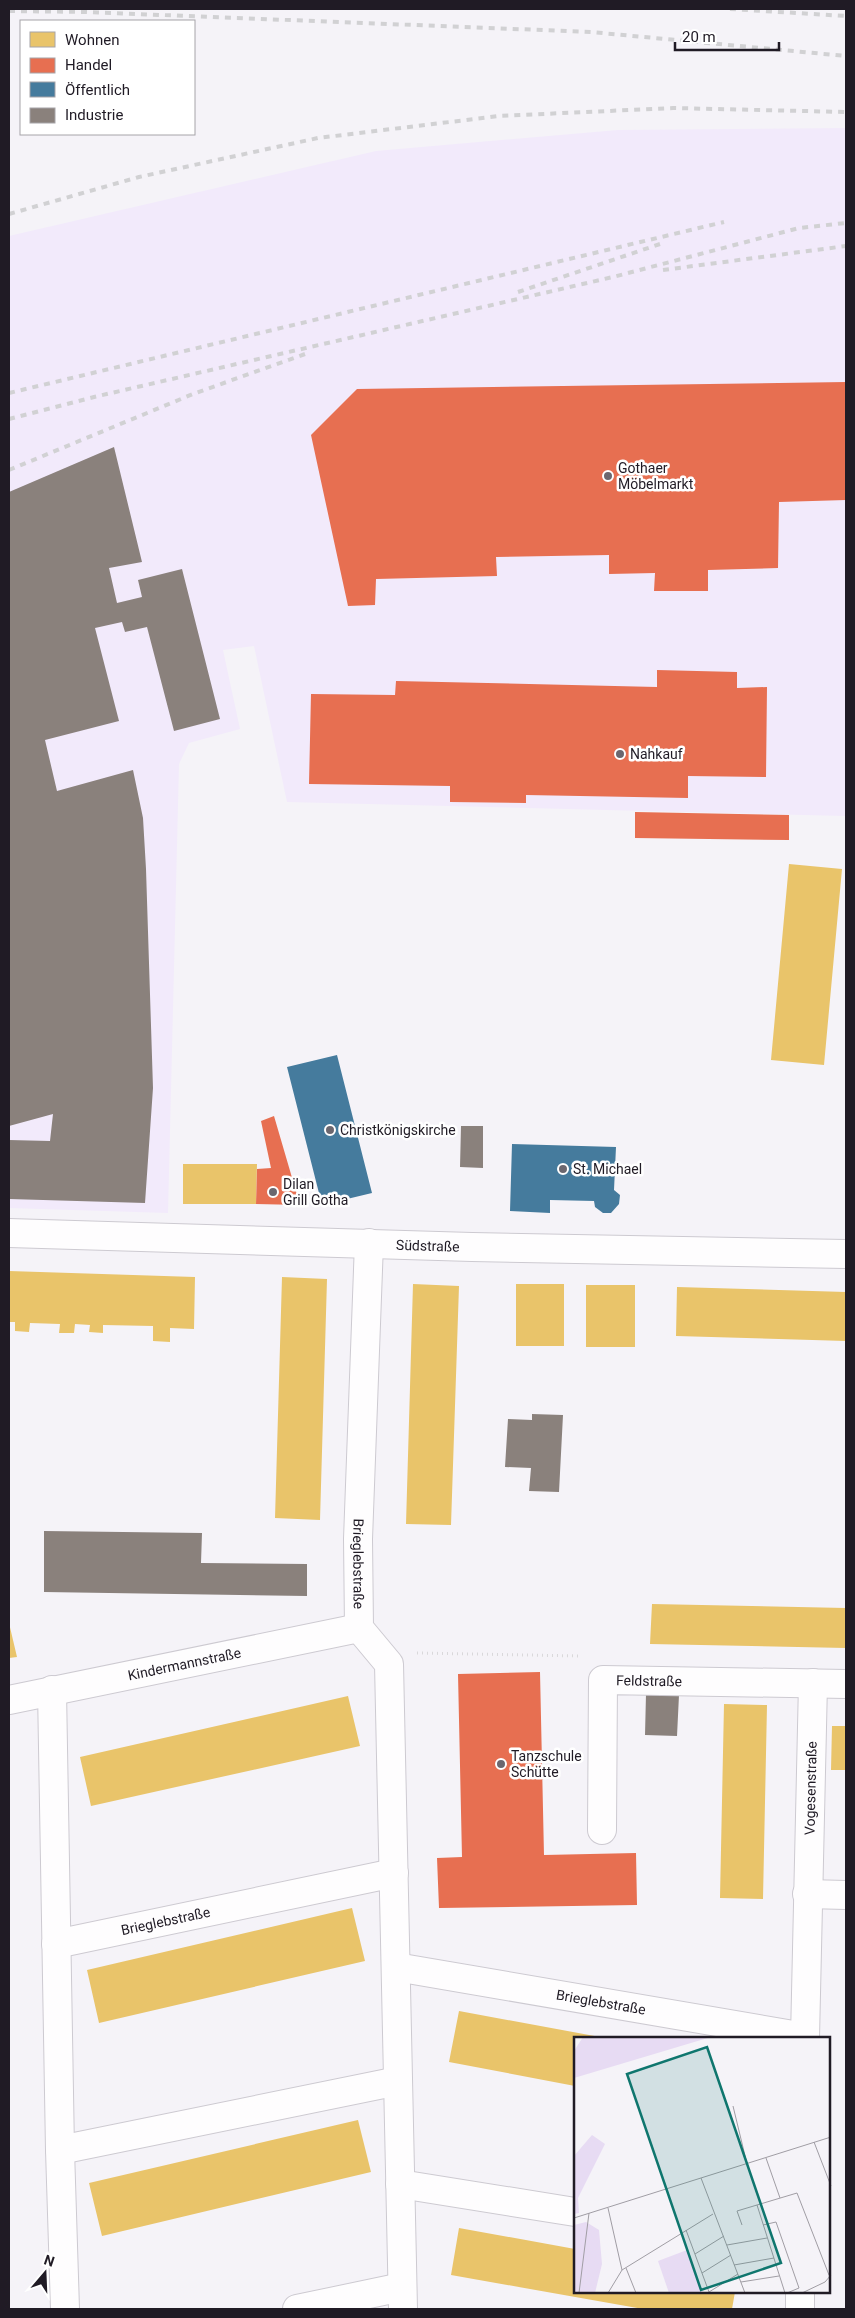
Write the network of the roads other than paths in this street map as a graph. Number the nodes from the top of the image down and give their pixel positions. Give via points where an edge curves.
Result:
1 (9, 1233) edge
2 (369, 1242) junction
3 (846, 1254) edge
4 (359, 1628) junction
5 (813, 1683) junction
6 (846, 1684) edge
7 (52, 1690) junction
8 (9, 1700) edge
9 (602, 1830) dead end
10 (394, 1873) junction
11 (807, 1894) junction
12 (846, 1895) edge
13 (56, 1944) junction
14 (396, 1967) junction
15 (799, 2037) edge
16 (805, 2037) edge
17 (398, 2081) junction
18 (60, 2150) junction
19 (400, 2184) junction
20 (574, 2212) edge
21 (800, 2293) edge
22 (403, 2298) edge
23 (66, 2309) edge
24 (297, 2309) edge
25 (800, 2309) edge

1 - 2 street, Südstraße
2 - 3 street, Südstraße
2 - 4 street, Brieglebstraße via 358,1539
4 - 7 street, Kindermannstraße
4 - 10 street, Brieglebstraße via 389,1664
5 - 6 street, Feldstraße
5 - 9 street, Feldstraße via 603,1680
5 - 11 street, Vogesenstraße
7 - 8 street, Kindermannstraße
7 - 13 street
10 - 13 street, Brieglebstraße
10 - 14 street, Brieglebstraße
11 - 12 street
11 - 16 street, Vogesenstraße
13 - 18 street
14 - 15 street, Brieglebstraße
14 - 17 street, Brieglebstraße
17 - 18 street
17 - 19 street, Brieglebstraße
18 - 23 street
19 - 20 street
19 - 22 street, Brieglebstraße
21 - 25 street
22 - 24 street, Brieglebstraße

